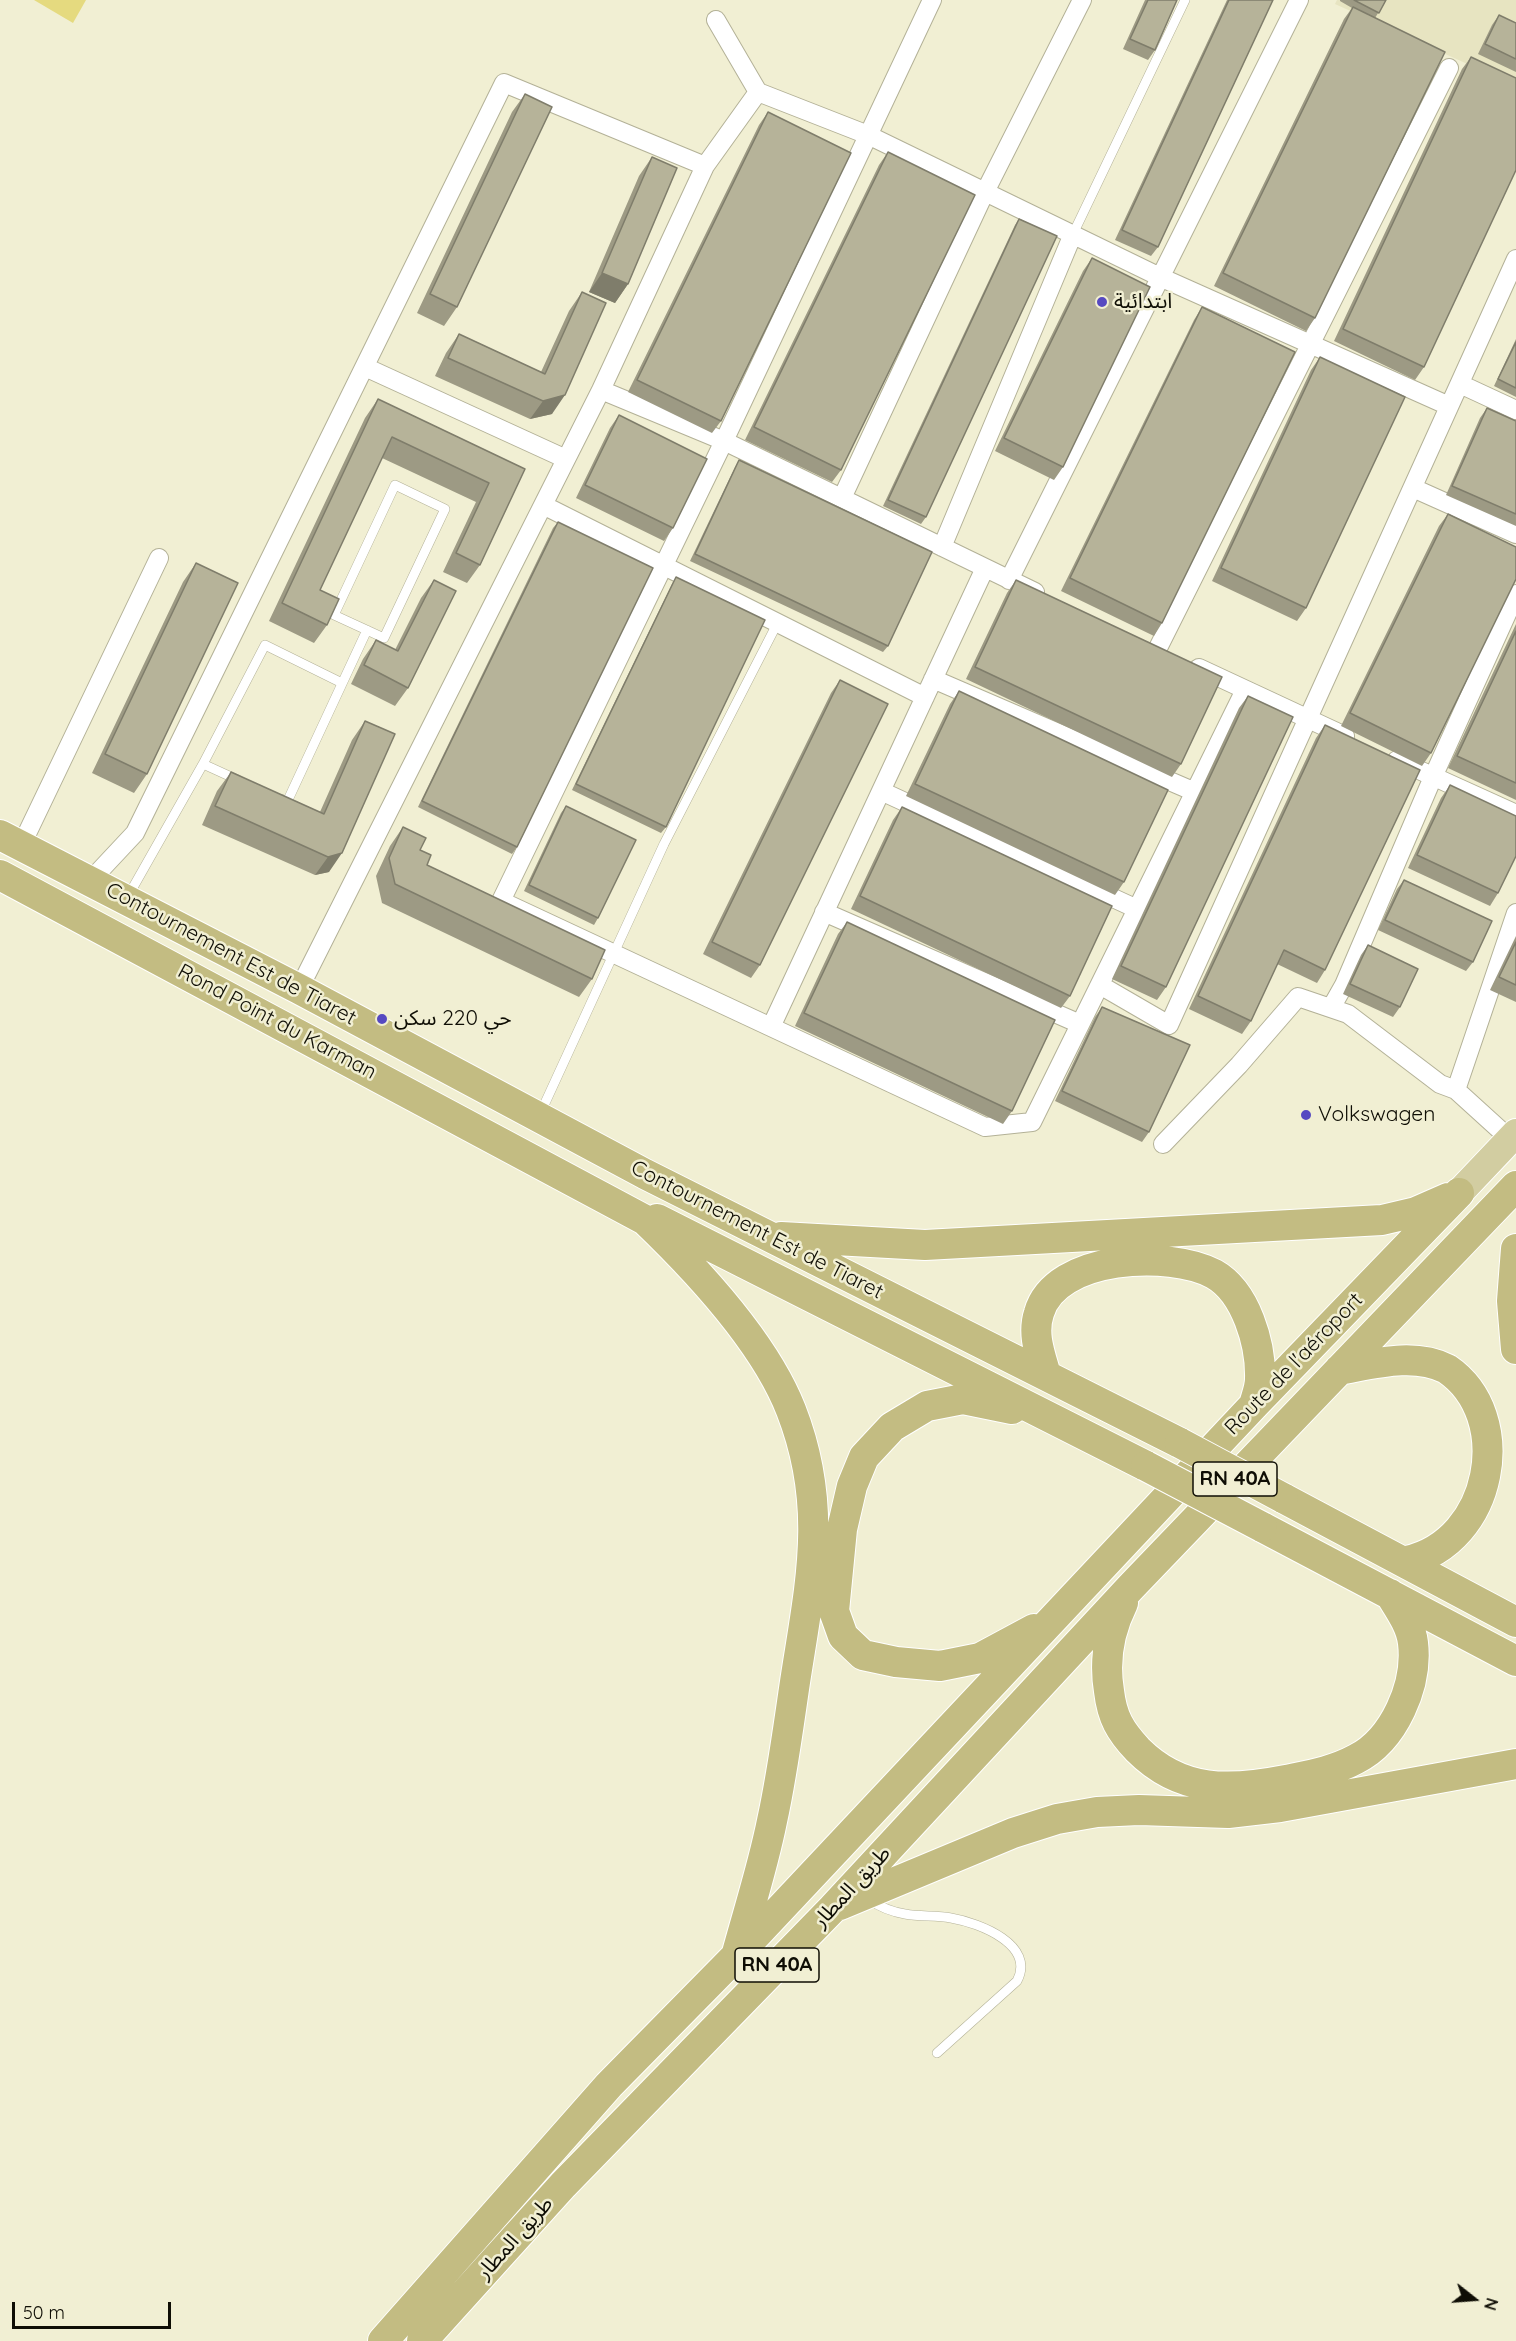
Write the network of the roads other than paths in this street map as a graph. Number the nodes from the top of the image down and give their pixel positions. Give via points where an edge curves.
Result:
1 (932, 0) edge
2 (1082, 0) edge
3 (1185, 0) edge
4 (1299, 0) edge
5 (716, 20) dead end
6 (1449, 68) dead end
7 (758, 92) junction
8 (868, 135) junction
9 (705, 166) junction
10 (985, 192) junction
11 (1073, 234) junction
12 (1516, 259) edge
13 (1160, 277) junction
14 (1309, 344) junction
15 (364, 367) junction
16 (1460, 384) junction
17 (601, 390) junction
18 (1449, 406) junction
19 (1516, 410) edge
20 (724, 441) junction
21 (566, 459) junction
22 (1413, 488) junction
23 (842, 498) junction
24 (543, 505) junction
25 (1516, 534) edge
26 (942, 547) junction
27 (159, 558) dead end
28 (664, 565) junction
29 (985, 568) junction
30 (1009, 580) junction
31 (1516, 594) edge
32 (1052, 600) edge
33 (778, 622) junction
34 (367, 630) junction
35 (1136, 640) edge
36 (1157, 650) junction
37 (933, 679) junction
38 (342, 683) junction
39 (1245, 690) junction
40 (925, 697) junction
41 (1308, 718) junction
42 (1360, 743) edge
43 (1381, 752) edge
44 (203, 764) junction
45 (1433, 777) junction
46 (245, 783) edge
47 (881, 791) junction
48 (266, 792) edge
49 (1195, 792) junction
50 (1516, 814) edge
51 (11, 840) edge
52 (0, 874) edge
53 (91, 880) junction
54 (126, 900) junction
55 (1137, 909) junction
56 (824, 912) junction
57 (1516, 913) edge
58 (614, 953) junction
59 (1100, 985) junction
60 (299, 989) junction
61 (1331, 1008) junction
62 (1080, 1024) junction
63 (771, 1027) junction
64 (1456, 1090) junction
65 (538, 1118) junction
66 (1513, 1136) edge
67 (1163, 1144) dead end
68 (555, 1169) junction
69 (1516, 1186) edge
70 (1459, 1193) junction
71 (767, 1236) junction
72 (1516, 1249) edge
73 (1363, 1293) junction
74 (1390, 1318) junction
75 (1516, 1349) edge
76 (1339, 1370) junction
77 (1046, 1375) junction
78 (1254, 1405) junction
79 (1058, 1420) junction
80 (1407, 1562) junction
81 (1130, 1588) junction
82 (1390, 1594) junction
83 (1057, 1616) junction
84 (1516, 1622) edge
85 (1516, 1661) edge
86 (1516, 1764) edge
87 (863, 1896) junction
88 (832, 1909) junction
89 (727, 1965) junction
90 (743, 2000) junction
91 (937, 2053) dead end
92 (383, 2341) edge
93 (423, 2341) edge

1 - 8 street
2 - 10 street
3 - 11 lane
4 - 13 street
5 - 7 street
6 - 14 street
7 - 8 street
7 - 9 street
8 - 10 street
8 - 20 street
9 - 15 street via 504,83
9 - 17 street
10 - 11 street
10 - 23 street
11 - 13 street
11 - 26 street
12 - 16 street
13 - 14 street
13 - 30 street
14 - 18 street
14 - 36 street
15 - 21 street
15 - 53 street via 135,833
16 - 18 street
16 - 19 street
17 - 20 street
17 - 21 street
18 - 22 street
20 - 23 street
20 - 28 street
21 - 24 street
22 - 25 street
22 - 41 street
23 - 26 street
24 - 28 street
24 - 60 street
26 - 29 street
27 - 51 street
28 - 33 street
28 - 58 street via 501,901
29 - 30 street
29 - 37 street
30 - 32 street
31 - 45 street
33 - 40 street
33 - 58 lane via 664,844
34 - 34 lane via 384,638 445,509 395,485 334,615
34 - 38 lane
35 - 36 street
36 - 39 street
37 - 40 street
37 - 49 street
38 - 44 lane via 265,645
38 - 48 lane via 288,801
39 - 41 street
39 - 49 street
40 - 47 street
41 - 42 street
41 - 59 street via 1169,1024
43 - 45 street
44 - 46 lane
44 - 54 lane
45 - 50 street
45 - 61 street
47 - 55 street
47 - 56 street
49 - 55 street
51 - 53 highway, Contournement Est de Tiaret
52 - 68 highway, Rond Point du Karman
53 - 54 highway, Contournement Est de Tiaret
54 - 60 highway, Contournement Est de Tiaret
55 - 59 street
56 - 62 street
56 - 63 street
57 - 64 street
58 - 63 street
58 - 65 lane
59 - 62 street
60 - 65 highway, Contournement Est de Tiaret
61 - 64 street via 1348,1014 1440,1084
61 - 67 street via 1298,997
62 - 63 street via 1032,1122 985,1127
64 - 66 street
65 - 71 highway, Contournement Est de Tiaret
66 - 70 main road, RN 40A
68 - 79 highway, Contournement Est de Tiaret
68 - 89 highway via 645,1220 720,1299 763,1359 790,1408 813,1494 815,1546 772,1822
69 - 74 highway, Route de l'aéroport / RN 40A
70 - 71 highway via 1416,1212 1382,1220 925,1245
70 - 73 highway, Route de l'aéroport / RN 40A
71 - 77 highway, Contournement Est de Tiaret
72 - 75 highway via 1512,1300
73 - 74 highway
73 - 78 highway, Route de l'aéroport / RN 40A
74 - 76 highway, Route de l'aéroport / RN 40A
76 - 80 highway via 1390,1361 1423,1362 1447,1369 1474,1389 1491,1415 1498,1437 1497,1468 1487,1497 1468,1523 1437,1552
76 - 81 highway, Route de l'aéroport / RN 40A
77 - 78 highway via 1035,1332 1039,1310 1052,1291 1083,1270 1103,1264 1187,1264 1215,1275 1238,1297 1252,1327 1260,1366
77 - 80 highway, Contournement Est de Tiaret, bridge
78 - 83 highway, Route de l'aéroport / RN 40A
79 - 82 highway, Contournement Est de Tiaret, bridge
79 - 83 highway via 963,1399 927,1406 892,1427 864,1457 852,1486 842,1529 834,1611 843,1636 863,1655 940,1666 980,1658
80 - 84 highway, Contournement Est de Tiaret
81 - 82 highway via 1109,1643 1107,1678 1112,1713 1127,1739 1155,1766 1184,1781 1216,1786 1254,1786 1323,1773 1358,1759 1385,1735 1405,1701 1413,1643 1407,1623
81 - 88 highway, طريق المطار / RN 40A
82 - 85 highway, Contournement Est de Tiaret
83 - 89 highway, طريق المطار / RN 40A
86 - 87 highway via 1228,1813 1139,1810 1056,1819
87 - 88 highway
87 - 91 lane via 906,1914 970,1923 1018,1951 1022,1966 1017,1981
88 - 90 highway, طريق المطار / RN 40A
89 - 90 highway
89 - 92 highway, طريق المطار / RN 40A via 609,2085
90 - 93 highway, طريق المطار / RN 40A via 563,2185

